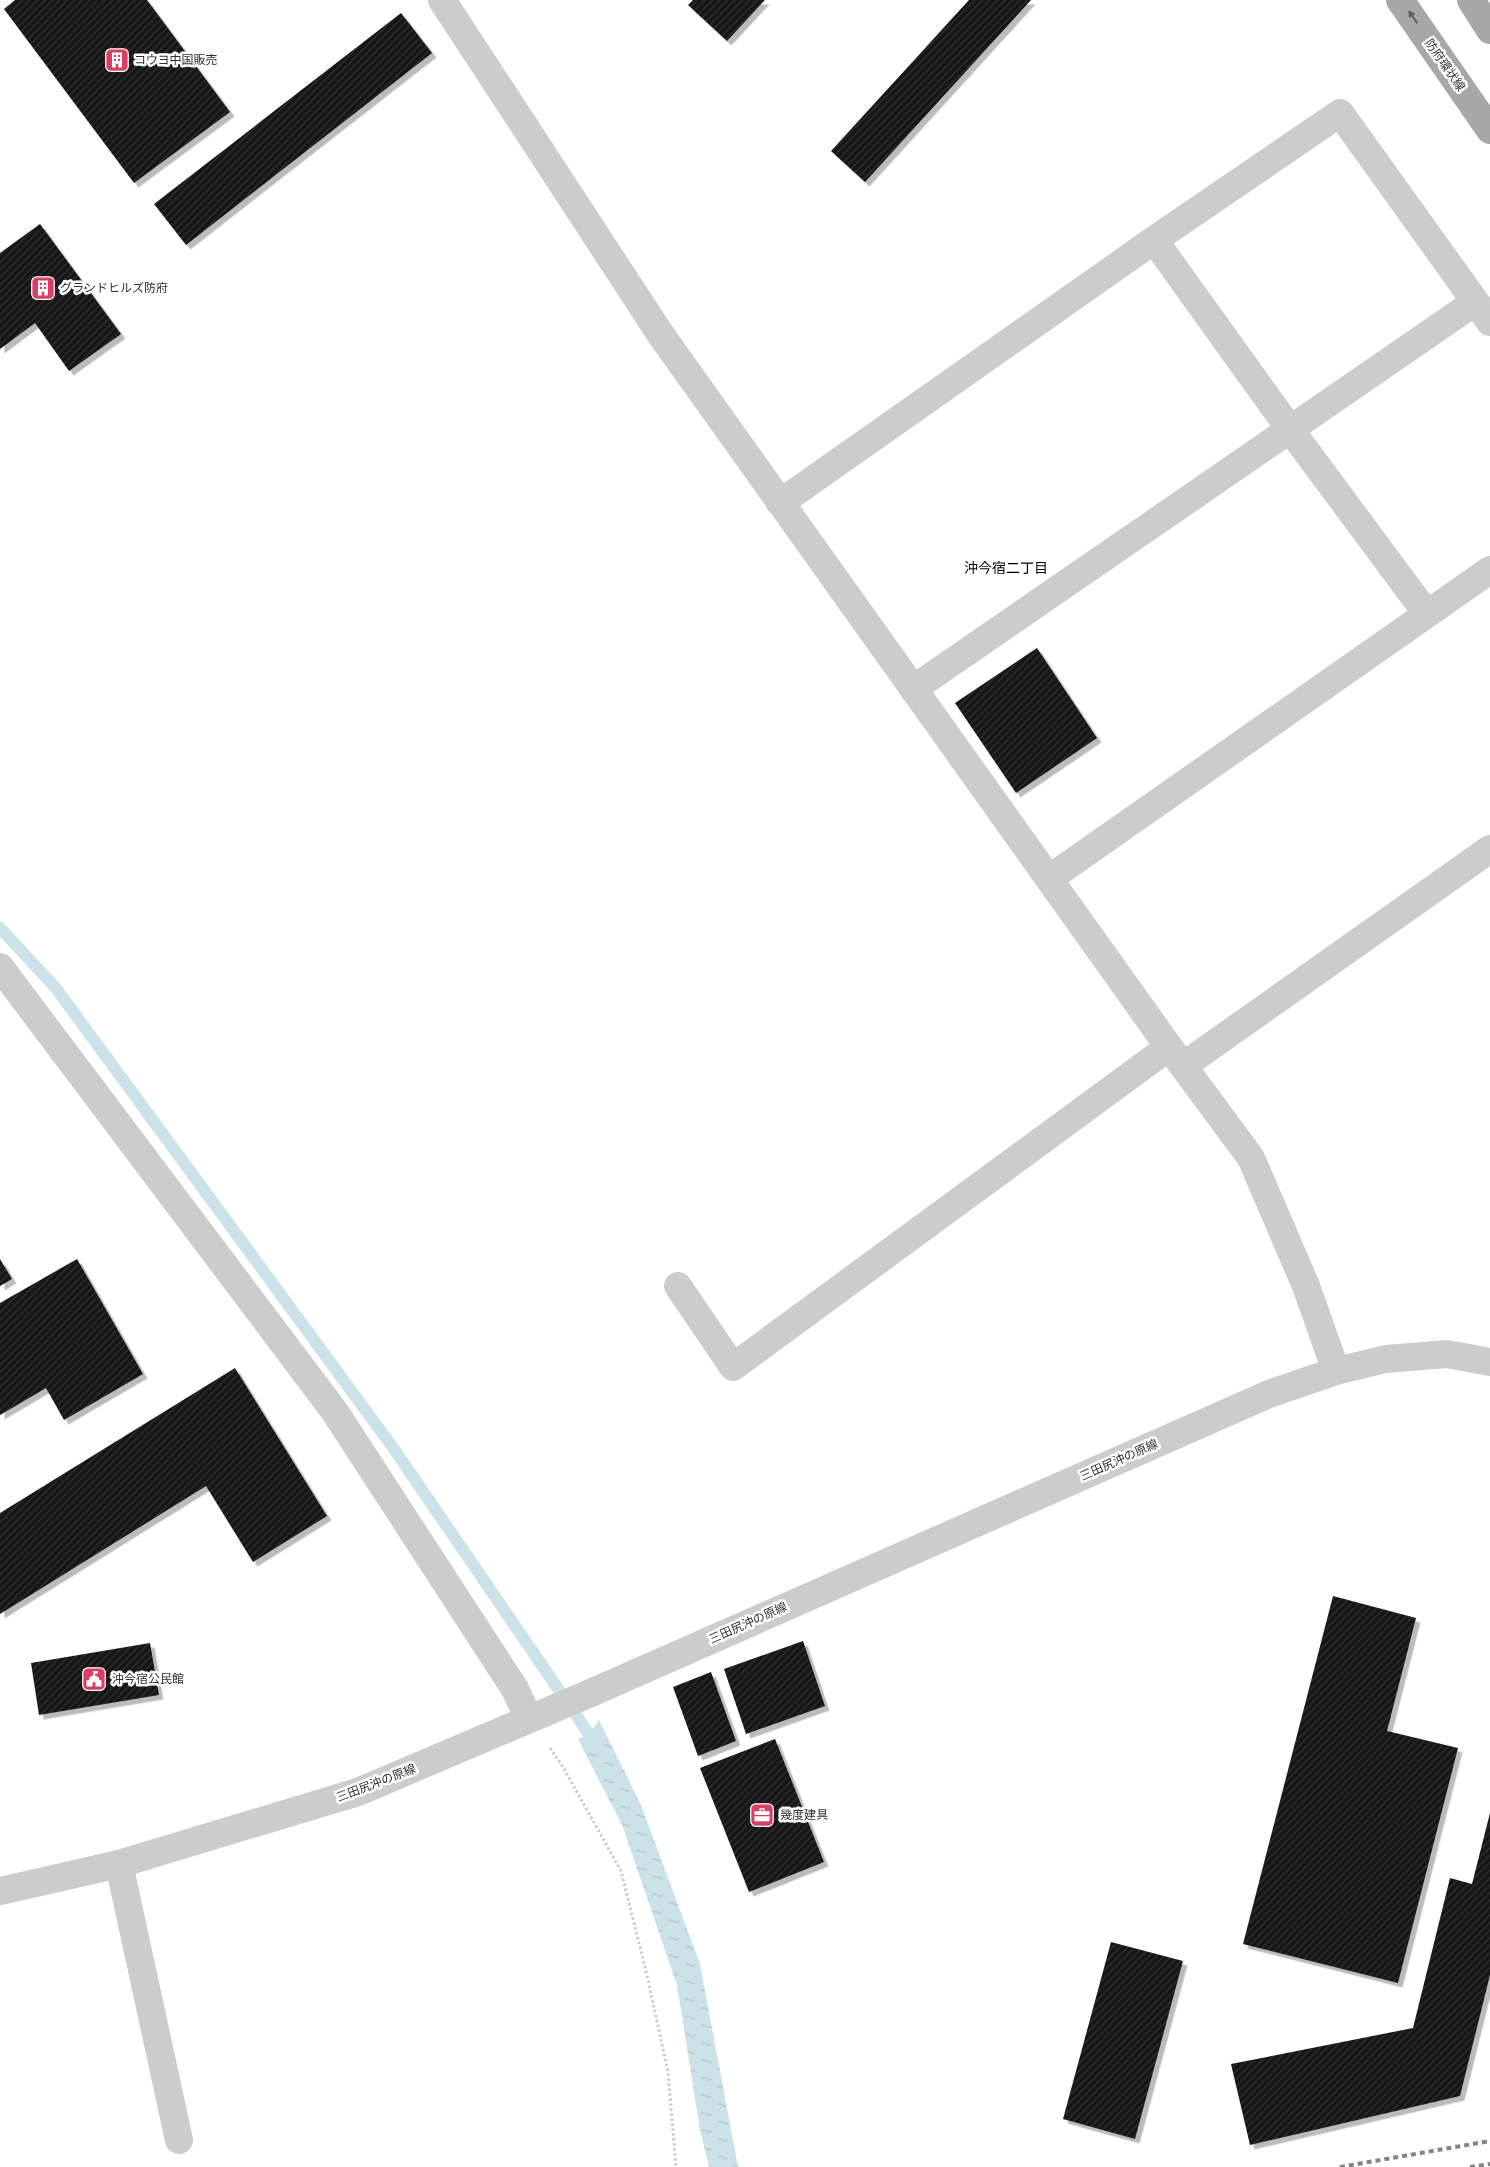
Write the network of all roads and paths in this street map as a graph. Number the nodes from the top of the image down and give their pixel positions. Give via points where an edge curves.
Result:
1 (442, 0) edge
2 (1400, 0) edge
3 (1471, 0) edge
4 (1490, 30) edge
5 (1490, 130) edge
6 (1154, 240) junction
7 (1482, 312) edge
8 (1289, 428) junction
9 (780, 502) junction
10 (1490, 570) edge
11 (1427, 614) junction
12 (913, 689) junction
13 (1490, 848) edge
14 (1050, 878) junction
15 (0, 967) edge
16 (1176, 1056) junction
17 (678, 1286) dead end
18 (1490, 1362) edge
19 (1336, 1371) junction
20 (529, 1719) junction
21 (119, 1864) junction
22 (0, 1891) edge
23 (179, 2140) dead end
24 (676, 2167) edge

1 - 9 street via 661,335
5 -> 2 main road, 防府環状線
3 - 4 main road
6 - 7 street via 1340,113
6 - 8 street
6 - 9 street
7 - 8 street
8 - 11 street
8 - 12 street
9 - 12 street
10 - 11 street
11 - 14 street
12 - 14 street
13 - 16 street
14 - 16 street
15 - 20 street via 335,1412 515,1689
16 - 17 street via 733,1368
16 - 19 street via 1251,1158 1306,1286
18 - 19 street, 三田尻沖の原線 via 1447,1354 1386,1359
19 - 20 street, 三田尻沖の原線 via 1269,1394
20 - 21 street, 三田尻沖の原線 via 358,1792
20 - 24 path via 563,1767 621,1871 668,2072
21 - 22 street, 三田尻沖の原線
21 - 23 street

